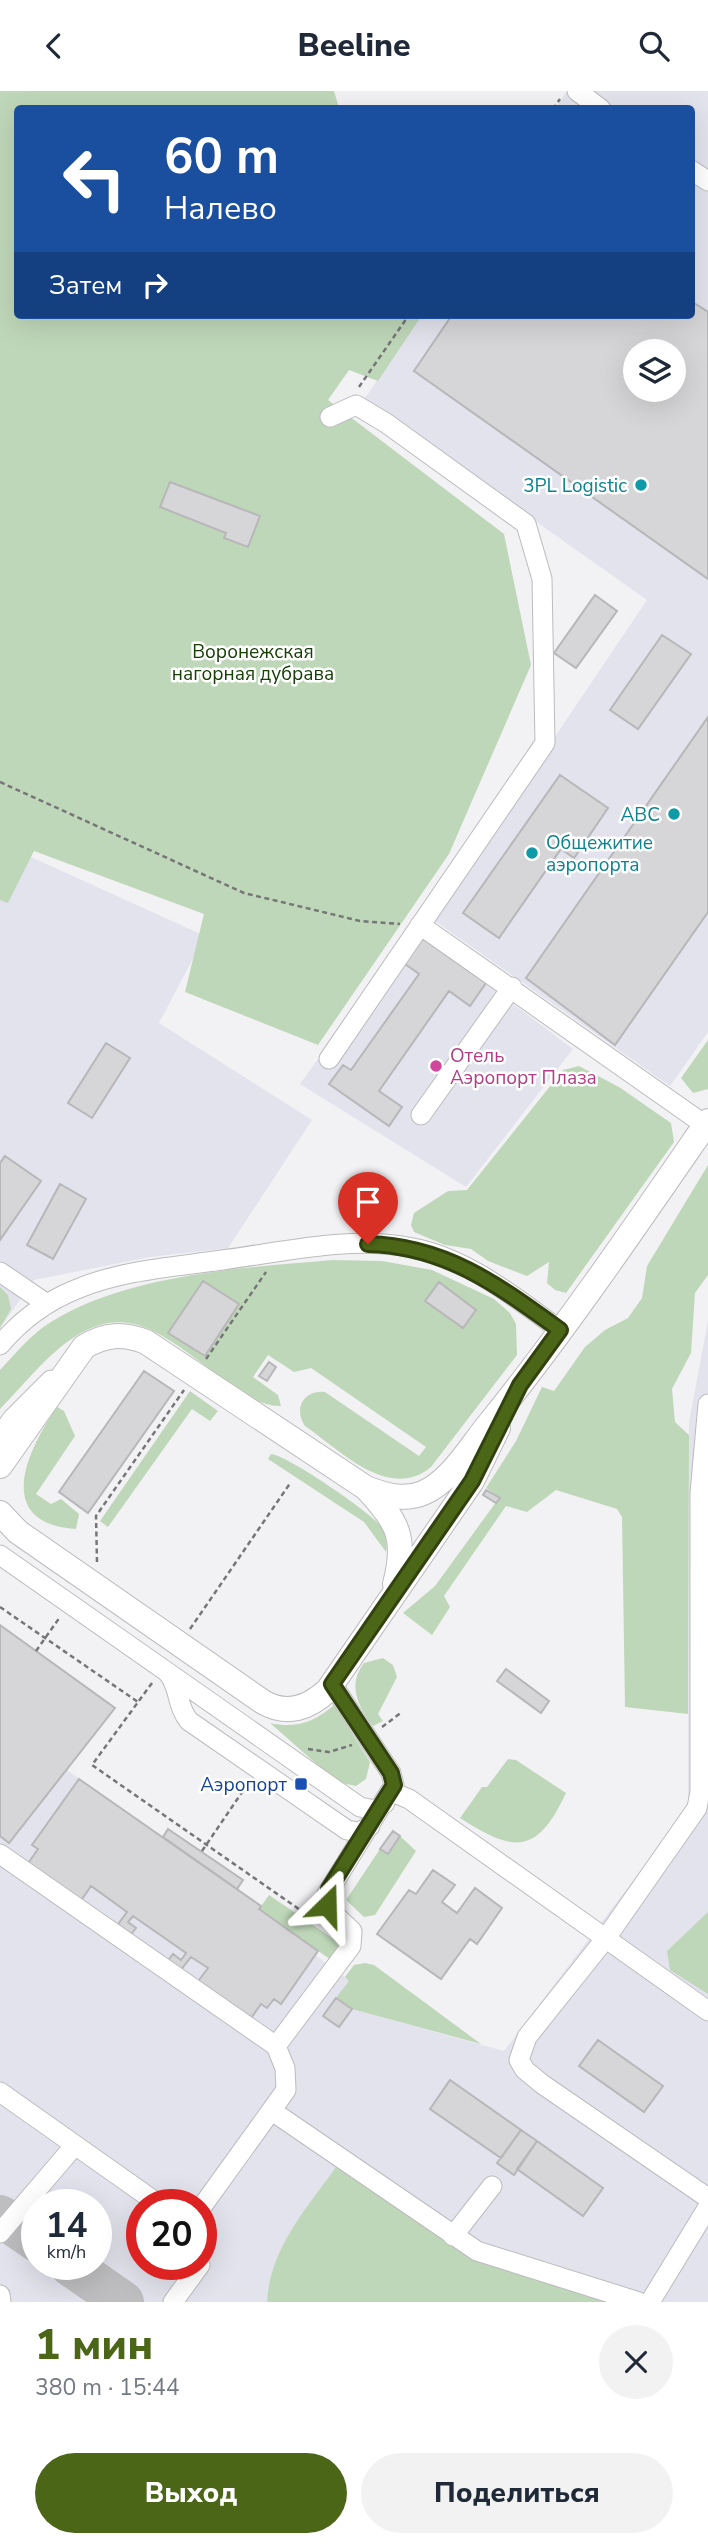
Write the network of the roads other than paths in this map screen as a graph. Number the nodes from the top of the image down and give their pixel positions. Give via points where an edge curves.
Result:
1 (577, 91) edge
2 (596, 105) edge
3 (330, 417) dead end
4 (420, 925) junction
5 (512, 988) junction
6 (329, 1059) dead end
7 (421, 1115) dead end
8 (707, 1123) edge
9 (0, 1272) edge
10 (47, 1304) junction
11 (560, 1330) junction
12 (0, 1345) edge
13 (75, 1358) junction
14 (520, 1385) junction
15 (708, 1404) edge
16 (0, 1436) edge
17 (0, 1466) edge
18 (366, 1487) junction
19 (0, 1513) edge
20 (0, 1555) edge
21 (391, 1598) junction
22 (164, 1669) junction
23 (332, 1684) junction
24 (389, 1797) junction
25 (370, 1826) junction
26 (0, 1854) edge
27 (606, 1938) junction
28 (708, 2011) edge
29 (276, 2046) junction
30 (0, 2092) edge
31 (272, 2111) junction
32 (75, 2145) junction
33 (492, 2186) dead end
34 (137, 2189) edge
35 (215, 2189) edge
36 (708, 2198) edge
37 (708, 2207) edge
38 (0, 2233) edge
39 (453, 2236) junction
40 (189, 2280) edge
41 (0, 2295) edge
42 (1, 2302) edge
43 (173, 2302) edge
44 (639, 2302) edge
45 (650, 2302) edge

1 - 2 street
3 - 4 street via 356,405 526,524 541,579 545,743
4 - 5 street
4 - 6 street
5 - 7 street
5 - 8 street
8 - 11 main road
9 - 10 street
10 - 11 street via 97,1281 131,1274 325,1246 392,1245 429,1252 479,1276
10 - 12 street
11 - 14 main road
13 - 16 street
13 - 17 main road
13 - 18 main road via 96,1339 121,1335 146,1342
14 - 18 main road via 436,1485 408,1497
14 - 21 main road via 472,1481
15 - 27 street via 700,1493 699,1802 694,1817
18 - 21 main road via 399,1534 402,1552
19 - 23 main road via 18,1532 263,1702 280,1709 306,1706
20 - 22 street
21 - 23 main road
22 - 24 street via 360,1807 375,1810
22 - 25 street via 189,1721 347,1830 359,1832
23 - 24 street via 391,1773
24 - 25 street
24 - 27 street via 409,1799
25 - 29 street via 326,1899 329,1909 350,1926 351,1945
26 - 29 street
27 - 28 street
27 - 36 street via 527,2037 519,2060 542,2084
29 - 31 street via 287,2080
30 - 32 street
31 - 35 street
31 - 39 street
32 - 34 street
32 - 38 street
33 - 39 street
37 - 45 street
39 - 44 street via 507,2263
40 - 43 street
41 - 42 street

